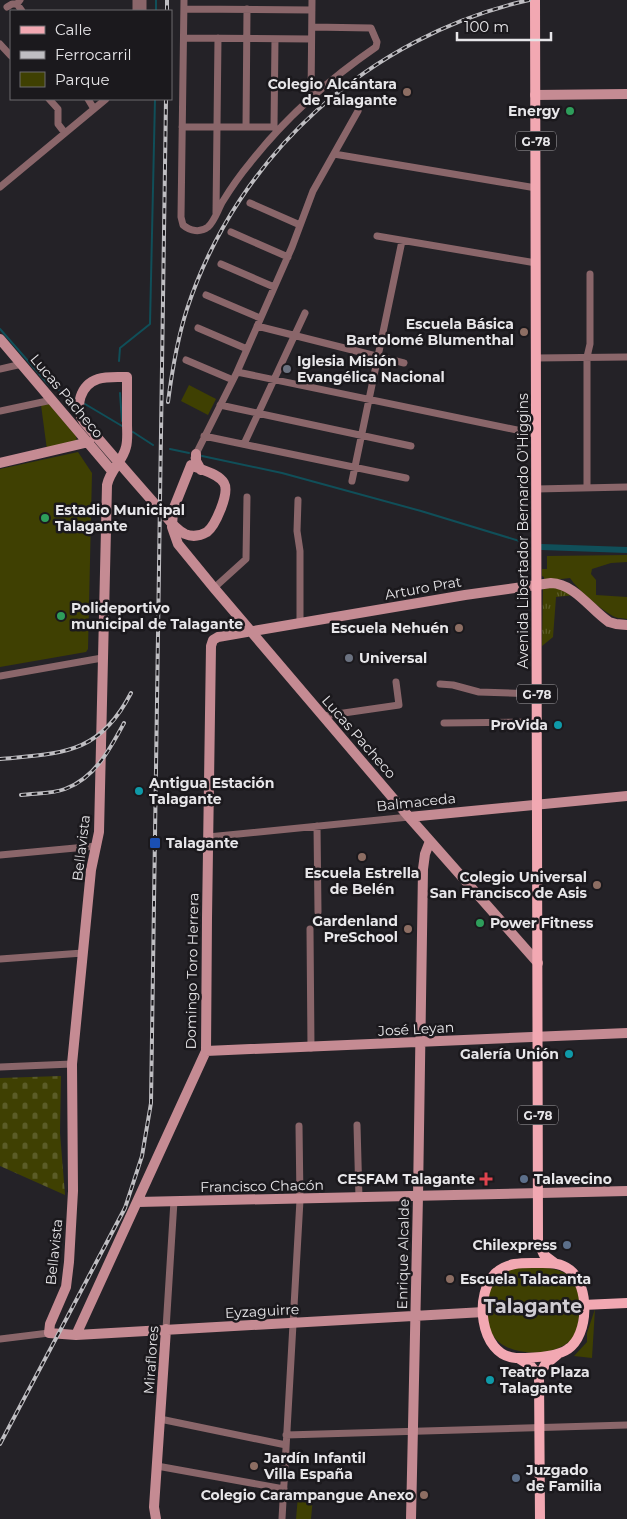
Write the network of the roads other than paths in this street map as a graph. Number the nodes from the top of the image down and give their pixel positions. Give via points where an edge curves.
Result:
1 (184, 0) edge
2 (312, 0) edge
3 (535, 0) edge
4 (18, 2) edge
5 (8, 7) dead end
6 (184, 9) junction
7 (247, 9) junction
8 (312, 10) junction
9 (312, 27) junction
10 (184, 38) junction
11 (218, 38) junction
12 (247, 38) junction
13 (276, 39) junction
14 (311, 39) junction
15 (0, 44) edge
16 (10, 55) edge
17 (627, 94) edge
18 (535, 95) junction
19 (311, 97) junction
20 (50, 100) edge
21 (89, 100) edge
22 (105, 100) edge
23 (94, 108) junction
24 (358, 111) dead end
25 (182, 127) junction
26 (217, 127) junction
27 (246, 127) junction
28 (276, 129) junction
29 (65, 133) junction
30 (334, 154) junction
31 (0, 187) edge
32 (536, 188) junction
33 (250, 203) dead end
34 (216, 214) junction
35 (300, 225) junction
36 (230, 232) dead end
37 (377, 236) dead end
38 (402, 241) junction
39 (288, 257) junction
40 (221, 264) dead end
41 (536, 264) junction
42 (590, 274) dead end
43 (274, 287) junction
44 (206, 295) dead end
45 (305, 313) dead end
46 (260, 318) junction
47 (257, 326) junction
48 (198, 328) dead end
49 (294, 336) junction
50 (0, 339) edge
51 (247, 349) junction
52 (378, 357) junction
53 (627, 357) edge
54 (536, 358) junction
55 (587, 358) junction
56 (186, 360) dead end
57 (404, 363) dead end
58 (22, 364) junction
59 (0, 369) edge
60 (237, 372) junction
61 (126, 376) joint
62 (233, 380) junction
63 (274, 380) junction
64 (369, 399) junction
65 (52, 400) junction
66 (220, 405) junction
67 (0, 411) edge
68 (259, 414) junction
69 (536, 434) junction
70 (361, 435) junction
71 (204, 436) junction
72 (88, 442) junction
73 (244, 444) junction
74 (411, 446) dead end
75 (196, 454) junction
76 (0, 463) edge
77 (191, 465) junction
78 (355, 467) junction
79 (201, 470) junction
80 (112, 471) junction
81 (186, 476) junction
82 (406, 478) dead end
83 (352, 481) dead end
84 (627, 487) edge
85 (587, 488) junction
86 (536, 489) junction
87 (247, 497) dead end
88 (298, 500) dead end
89 (537, 584) junction
90 (214, 588) junction
91 (300, 623) junction
92 (627, 625) edge
93 (251, 632) junction
94 (213, 640) joint
95 (102, 658) junction
96 (0, 676) edge
97 (396, 682) dead end
98 (440, 684) dead end
99 (537, 694) junction
100 (323, 716) junction
101 (537, 722) junction
102 (444, 723) dead end
103 (627, 796) edge
104 (538, 804) junction
105 (409, 817) junction
106 (317, 826) junction
107 (208, 837) junction
108 (430, 841) junction
109 (97, 846) junction
110 (0, 855) edge
111 (318, 912) dead end
112 (310, 929) dead end
113 (83, 953) junction
114 (0, 959) edge
115 (538, 963) junction
116 (627, 1033) edge
117 (538, 1037) junction
118 (420, 1043) junction
119 (311, 1048) junction
120 (206, 1051) junction
121 (72, 1064) junction
122 (0, 1067) edge
123 (357, 1125) dead end
124 (299, 1126) dead end
125 (627, 1191) edge
126 (539, 1193) junction
127 (418, 1196) junction
128 (358, 1198) junction
129 (300, 1200) junction
130 (138, 1202) junction
131 (174, 1202) junction
132 (538, 1242) junction
133 (521, 1263) junction
134 (556, 1264) junction
135 (627, 1303) edge
136 (583, 1305) junction
137 (484, 1312) junction
138 (416, 1316) junction
139 (292, 1323) junction
140 (49, 1329) junction
141 (166, 1329) junction
142 (76, 1335) junction
143 (0, 1339) edge
144 (558, 1354) junction
145 (518, 1358) junction
146 (539, 1376) junction
147 (160, 1419) junction
148 (627, 1425) edge
149 (539, 1427) junction
150 (413, 1430) junction
151 (286, 1435) junction
152 (286, 1445) junction
153 (157, 1466) junction
154 (284, 1490) junction
155 (156, 1519) edge
156 (282, 1519) edge
157 (411, 1519) edge
158 (540, 1519) edge

1 - 6 street
2 - 8 street
3 - 18 main road, Avenida Libertador Bernardo O'Higgins / G-78
4 - 5 street
6 - 7 street
6 - 10 street
7 - 8 street
7 - 12 street
8 - 9 street
9 - 14 street
9 - 19 street via 371,28 377,42 376,47
10 - 11 street
10 - 25 street
11 - 12 street
11 - 26 street
12 - 13 street
12 - 27 street
13 - 14 street
13 - 28 street
14 - 19 street
15 - 16 street
17 - 18 street
18 - 32 main road, Avenida Libertador Bernardo O'Higgins / G-78
19 - 28 street
20 - 29 street via 58,109 58,124
21 - 23 street
22 - 23 street
23 - 29 street
24 - 30 street
25 - 26 street
25 - 34 street via 183,224 191,230 200,230 209,226
26 - 27 street
26 - 34 street
27 - 28 street
28 - 34 street via 234,184
29 - 31 street
30 - 32 street
30 - 35 street via 313,191
32 - 41 main road, Avenida Libertador Bernardo O'Higgins / G-78
33 - 35 street
35 - 39 street
36 - 39 street
37 - 38 street
38 - 41 street
38 - 52 street
39 - 43 street
40 - 43 street
41 - 54 main road, Avenida Libertador Bernardo O'Higgins / G-78
42 - 55 street
43 - 46 street
44 - 46 street
45 - 49 street
46 - 47 street
47 - 49 street
47 - 51 street
48 - 51 street
49 - 52 street
49 - 63 street
50 - 58 street, Lucas Pacheco
51 - 60 street
52 - 57 street
52 - 64 street
53 - 55 street
54 - 55 street
54 - 69 main road, Avenida Libertador Bernardo O'Higgins / G-78
55 - 85 street
56 - 62 street
58 - 59 street
58 - 65 street, Lucas Pacheco
60 - 62 street
60 - 63 street
61 - 79 street, Lucas Pacheco via 100,378 88,385 79,406 82,418 164,513 185,534 195,536 208,531 224,502 226,490 224,483
61 - 80 street, Bellavista via 127,445
62 - 66 street
63 - 64 street
63 - 68 street
64 - 69 street
64 - 70 street
65 - 67 street
65 - 72 street, Lucas Pacheco
66 - 68 street
66 - 71 street
68 - 70 street
68 - 73 street
69 - 86 main road, Avenida Libertador Bernardo O'Higgins / G-78
70 - 74 street
70 - 78 street
71 - 73 street
71 - 75 street
72 - 76 street
72 - 80 street, Lucas Pacheco
73 - 78 street
75 - 77 street
75 - 79 street
77 - 79 street, Lucas Pacheco
77 - 81 street, Lucas Pacheco
78 - 82 street
78 - 83 street
79 - 81 street
80 - 95 street, Bellavista via 107,485
81 - 90 street, Lucas Pacheco via 173,510 173,533 187,557
84 - 85 street
85 - 86 street
86 - 89 main road, Avenida Libertador Bernardo O'Higgins / G-78
87 - 90 street via 246,559
88 - 91 street
89 - 91 street, Arturo Prat
89 - 92 street, Arturo Prat via 563,585 609,622
89 - 99 main road, Avenida Libertador Bernardo O'Higgins / G-78
90 - 93 street, Lucas Pacheco
91 - 93 street, Arturo Prat
93 - 94 street, Arturo Prat
93 - 100 street, Lucas Pacheco
94 - 107 street, Domingo Toro Herrera
95 - 96 street
95 - 109 street, Bellavista via 100,832
97 - 100 street via 399,705
98 - 99 street via 479,692
99 - 101 main road, Avenida Libertador Bernardo O'Higgins / G-78
100 - 105 street, Lucas Pacheco
101 - 102 street
101 - 104 main road, Avenida Libertador Bernardo O'Higgins / G-78
103 - 104 street, Balmaceda
104 - 105 street, Balmaceda
104 - 115 main road, Avenida Libertador Bernardo O'Higgins / G-78
105 - 106 street, Balmaceda
105 - 108 street, Lucas Pacheco
106 - 107 street, Balmaceda
106 - 111 street
107 - 120 street, Domingo Toro Herrera
108 - 115 street, Lucas Pacheco
108 - 118 street, Enrique Alcalde via 423,869
109 - 110 street
109 - 113 street, Bellavista via 91,870
112 - 119 street
113 - 114 street
113 - 121 street, Bellavista
115 - 117 main road, Avenida Libertador Bernardo O'Higgins / G-78
116 - 117 street, José Leyan
117 - 118 street, José Leyan
117 - 126 main road, Avenida Libertador Bernardo O'Higgins / G-78
118 - 119 street, José Leyan
118 - 127 street, Enrique Alcalde
119 - 120 street, José Leyan
120 - 130 street, Domingo Toro Herrera
121 - 122 street
121 - 140 street, Bellavista via 70,1249 66,1287
123 - 128 street
124 - 129 street
125 - 126 street, Francisco Chacón
126 - 127 street, Francisco Chacón
126 - 132 main road, Avenida Libertador Bernardo O'Higgins / G-78
127 - 128 street, Francisco Chacón
127 - 138 street, Enrique Alcalde
128 - 129 street, Francisco Chacón
129 - 131 street, Francisco Chacón
129 - 139 street
130 - 131 street, Francisco Chacón
130 - 142 street, Domingo Toro Herrera
131 - 141 street, Miraflores
132 - 133 main road via 532,1254
132 - 134 main road via 544,1255
133 - 134 main road
133 - 137 main road via 504,1268 492,1278 486,1291
134 - 136 main road via 567,1268 578,1278
135 - 136 main road
136 - 144 main road via 580,1336 572,1346
137 - 138 street, Eyzaguirre
137 - 145 main road via 485,1329 491,1344 504,1354
138 - 139 street, Eyzaguirre
138 - 150 street, Enrique Alcalde
139 - 141 street, Eyzaguirre
139 - 151 street
140 - 142 street, Eyzaguirre
140 - 143 street
141 - 142 street, Eyzaguirre
141 - 147 street, Miraflores
144 - 145 main road
144 - 146 main road via 545,1365
145 - 146 main road via 532,1366
146 - 149 main road
147 - 152 street
147 - 153 street, Miraflores
148 - 149 street
149 - 150 street
149 - 158 main road
150 - 151 street
150 - 157 street, Enrique Alcalde
151 - 152 street
152 - 154 street
153 - 154 street
153 - 155 street, Miraflores
154 - 156 street

